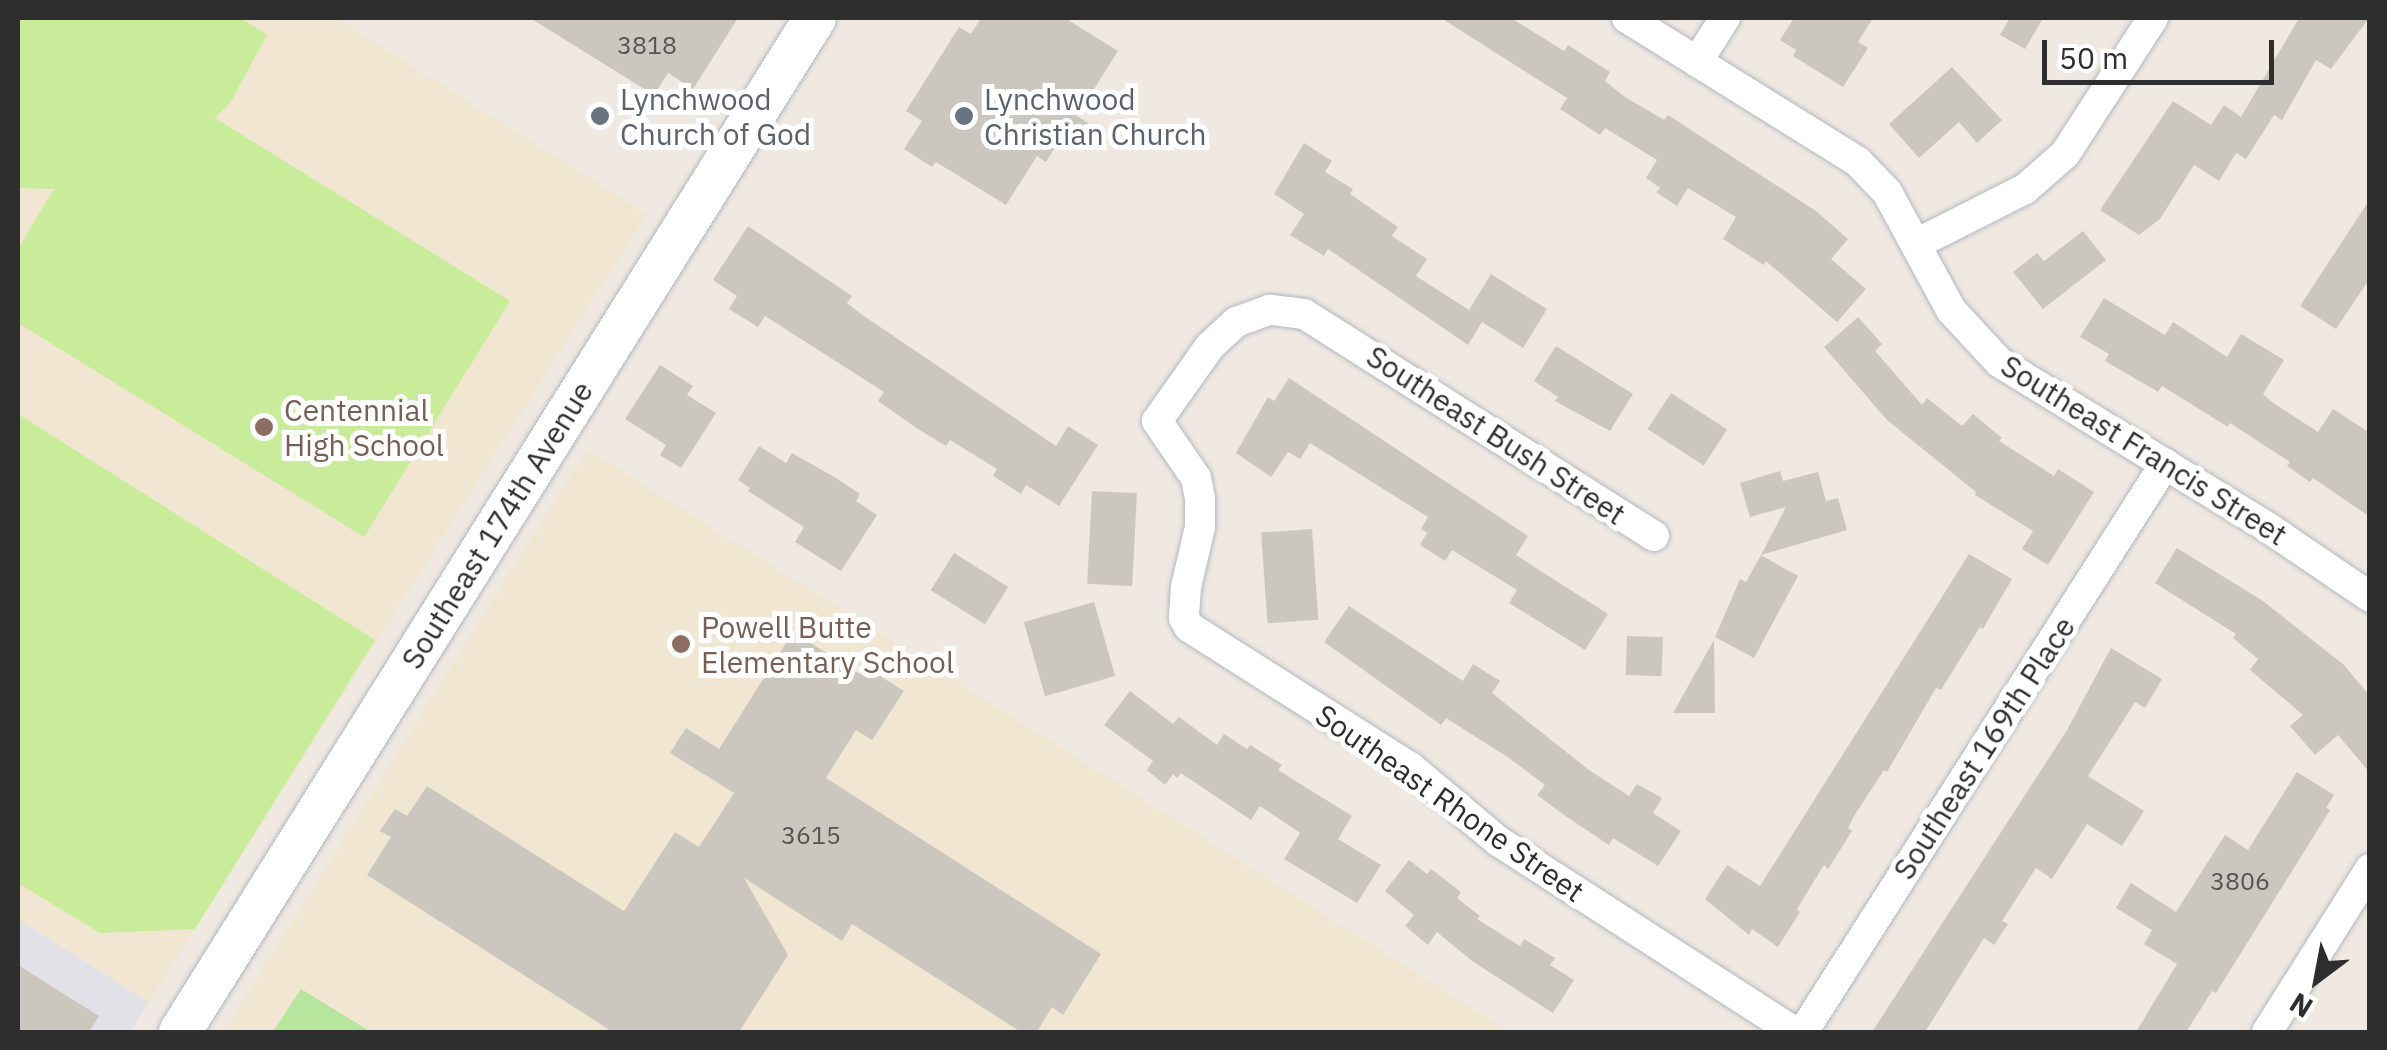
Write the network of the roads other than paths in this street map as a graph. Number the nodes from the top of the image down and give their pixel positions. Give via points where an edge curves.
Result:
1 (815, 18) edge
2 (1628, 18) edge
3 (1725, 18) edge
4 (2153, 18) edge
5 (1698, 62) junction
6 (1916, 244) junction
7 (1338, 334) joint
8 (2166, 464) junction
9 (1654, 536) dead end
10 (2370, 596) edge
11 (2370, 868) edge
12 (180, 1032) edge
13 (1794, 1032) edge
14 (1803, 1032) edge
15 (2267, 1032) edge

1 - 12 street, Southeast 174th Avenue
2 - 5 street, Southeast Francis Street
3 - 5 street
4 - 6 street via 2065,154 2024,188
5 - 6 street, Southeast Francis Street via 1858,162 1887,192
6 - 8 street, Southeast Francis Street via 1952,310 1999,362
7 - 9 street, Southeast Bush Street
7 - 13 street, Southeast Rhone Street via 1304,314 1269,310 1236,322 1210,346 1157,421 1196,478 1200,498 1186,587 1189,627 1410,768 1498,841
8 - 10 street, Southeast Francis Street
8 - 14 street, Southeast 169th Place
11 - 15 street

